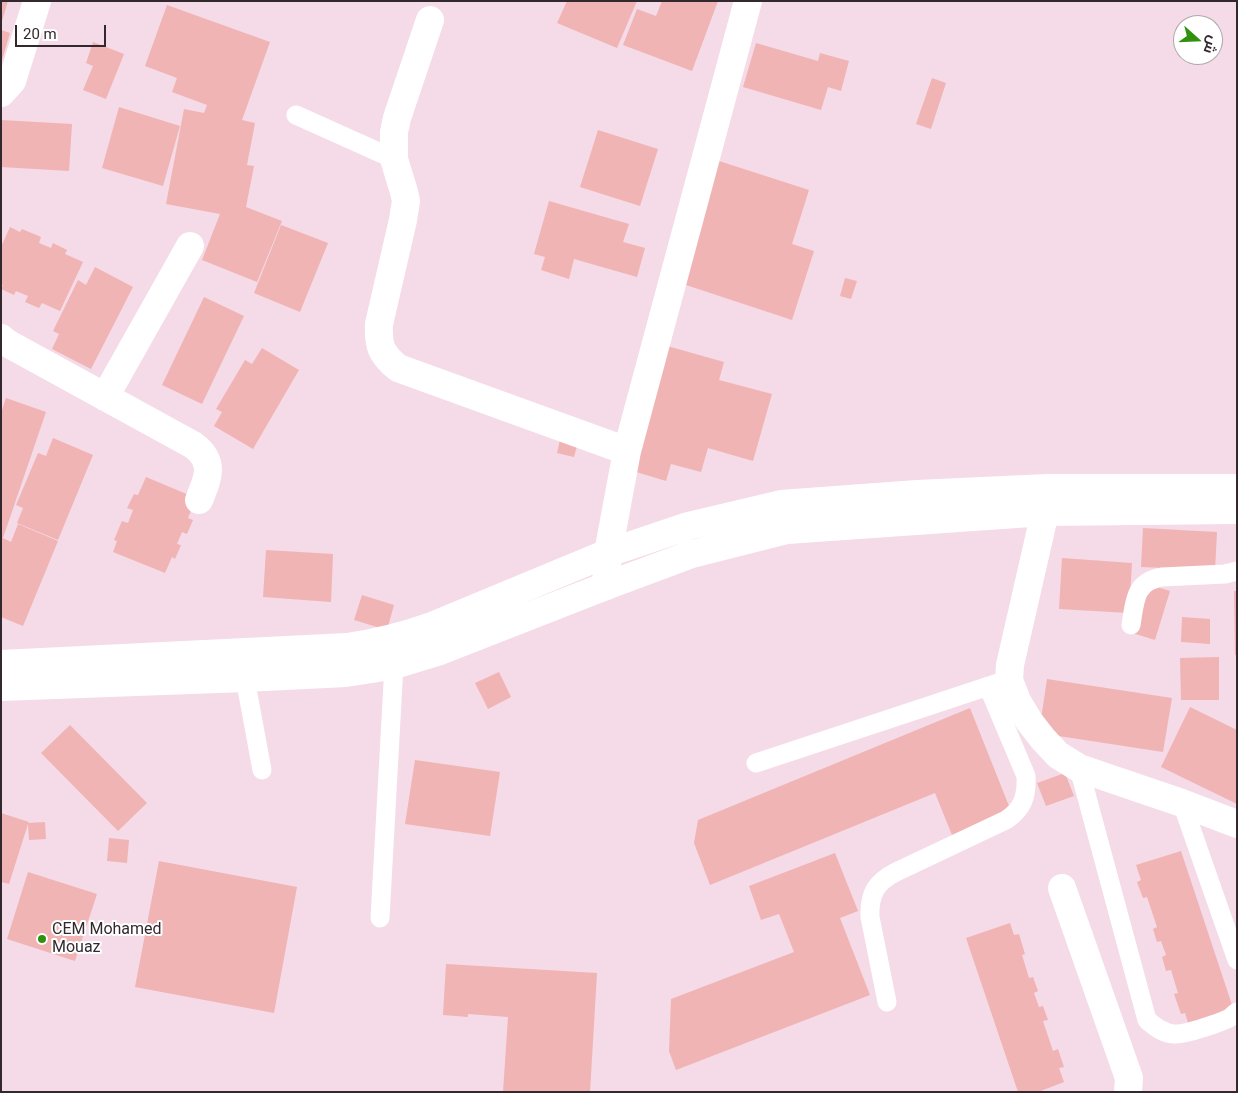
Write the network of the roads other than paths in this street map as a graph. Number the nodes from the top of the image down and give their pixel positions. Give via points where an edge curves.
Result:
1 (37, 1) edge
2 (748, 1) edge
3 (430, 20) dead end
4 (1, 93) edge
5 (296, 115) dead end
6 (394, 159) junction
7 (190, 246) dead end
8 (3, 347) edge
9 (105, 397) junction
10 (627, 451) junction
11 (1237, 488) edge
12 (199, 500) dead end
13 (1046, 500) junction
14 (1237, 510) edge
15 (608, 553) junction
16 (1237, 571) edge
17 (606, 586) junction
18 (1131, 625) dead end
19 (392, 652) junction
20 (1, 664) edge
21 (244, 678) junction
22 (998, 683) junction
23 (1, 687) edge
24 (756, 763) dead end
25 (1078, 768) junction
26 (262, 770) dead end
27 (1182, 803) junction
28 (1237, 824) edge
29 (1062, 888) dead end
30 (380, 918) dead end
31 (1237, 960) edge
32 (887, 1002) dead end
33 (1237, 1012) edge
34 (1128, 1092) edge

1 - 4 street via 12,81
2 - 10 street
3 - 6 street via 397,118
5 - 6 lane
6 - 10 street via 406,201 379,324 381,349 388,359 398,368
7 - 9 street
8 - 9 street
9 - 12 street via 201,451 209,467
10 - 15 street
11 - 13 street
13 - 14 street
13 - 15 street via 917,494 781,504 688,526
13 - 17 street via 787,530 692,554
13 - 22 street via 1010,665
15 - 17 street
15 - 19 street via 432,626
16 - 18 lane via 1162,577 1146,582 1136,596
17 - 19 street via 440,651
19 - 20 street via 347,647
19 - 21 street via 372,669
19 - 30 lane
21 - 23 street
21 - 26 lane
22 - 24 lane
22 - 25 street via 1017,701 1033,727 1058,755
22 - 32 lane via 1026,776 1025,797 1020,807 1006,820 886,877 878,884 869,906
25 - 27 street
25 - 33 lane via 1147,1020 1164,1032 1184,1034 1230,1018
27 - 28 street
27 - 31 lane
29 - 34 street via 1128,1078

